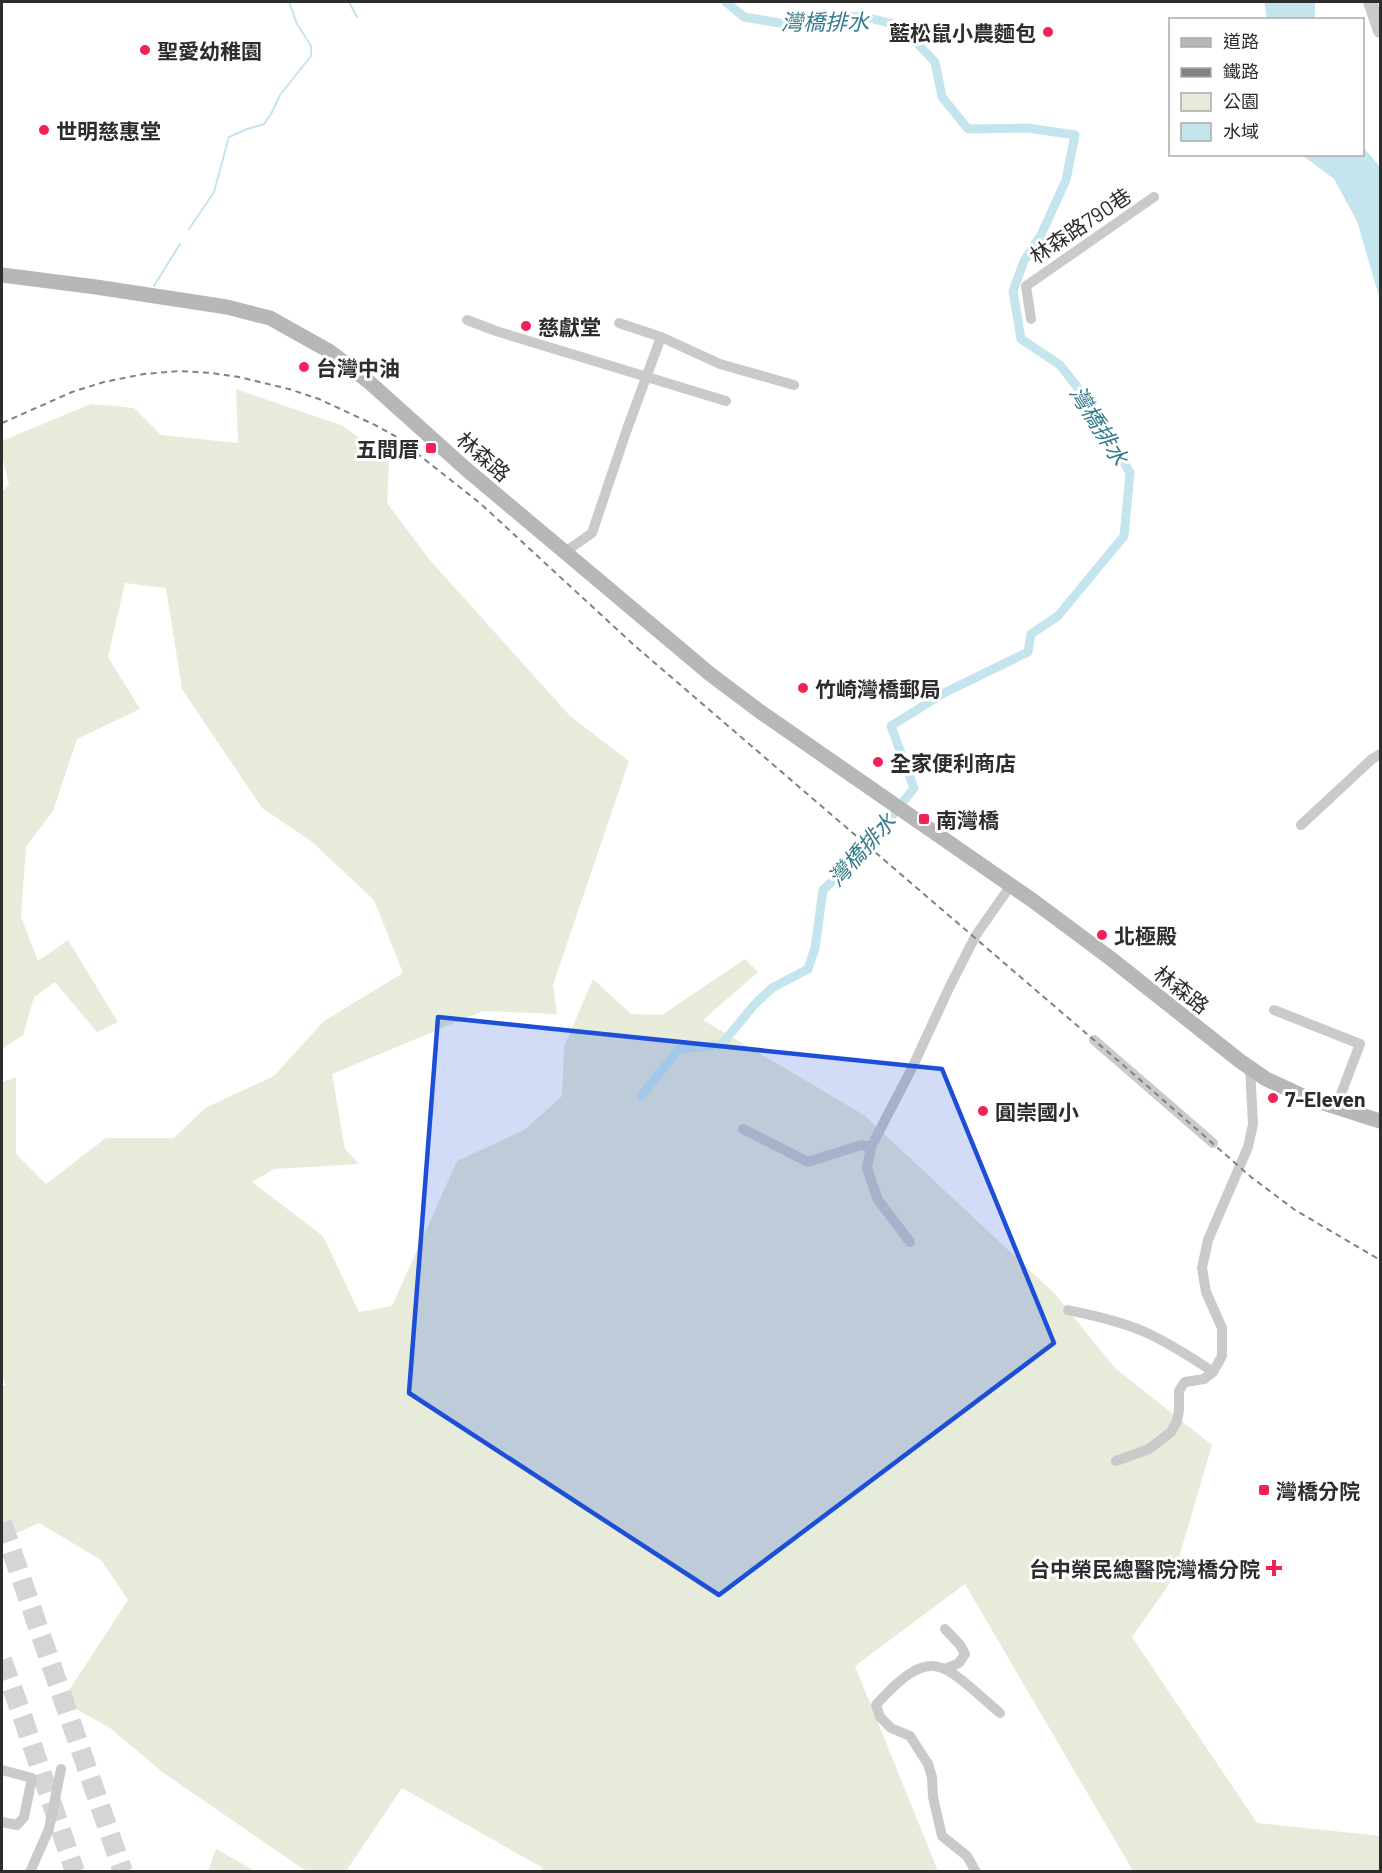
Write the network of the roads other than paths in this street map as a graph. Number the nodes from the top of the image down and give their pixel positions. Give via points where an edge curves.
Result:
1 (1370, 2) edge
2 (1380, 32) edge
3 (1154, 197) dead end
4 (2, 275) edge
5 (467, 320) dead end
6 (1031, 320) dead end
7 (619, 323) dead end
8 (661, 337) junction
9 (647, 376) junction
10 (794, 385) dead end
11 (726, 401) dead end
12 (565, 552) junction
13 (1380, 754) edge
14 (1301, 825) dead end
15 (1011, 885) junction
16 (1274, 1010) dead end
17 (1094, 1040) dead end
18 (1250, 1068) junction
19 (1336, 1107) junction
20 (1380, 1121) edge
21 (743, 1130) dead end
22 (1213, 1143) dead end
23 (871, 1147) junction
24 (910, 1242) dead end
25 (1068, 1310) dead end
26 (1213, 1372) junction
27 (1116, 1461) dead end
28 (945, 1629) dead end
29 (947, 1668) junction
30 (1000, 1713) dead end
31 (61, 1769) dead end
32 (2, 1770) edge
33 (2, 1822) edge
34 (30, 1872) edge
35 (976, 1872) edge

1 - 2 street
3 - 6 street, 林森路790巷 via 1026,286
4 - 12 main road, 林森路 via 227,306 270,318 329,351 368,381
5 - 9 street
7 - 8 street
8 - 9 street
8 - 10 street via 720,364
9 - 11 street
9 - 12 street via 592,533
12 - 15 main road, 林森路 via 762,713
13 - 14 street
15 - 18 main road, 林森路
15 - 23 street via 976,935
16 - 19 street via 1360,1044
17 - 22 street
18 - 19 main road, 林森路 via 1305,1097
18 - 26 street via 1252,1124 1248,1147 1208,1240 1202,1268 1206,1292 1222,1328 1222,1356
19 - 20 main road, 林森路
21 - 23 street via 808,1162 861,1145
23 - 24 street via 867,1168 878,1200
25 - 26 street via 1144,1332
26 - 27 street via 1182,1386 1172,1432 1149,1449
28 - 29 street via 964,1654 959,1663
29 - 30 street
29 - 35 street via 925,1665 911,1671 876,1705 880,1717 891,1728 910,1736 928,1764 942,1836 967,1856
31 - 34 street via 49,1829
32 - 33 street via 33,1778 24,1817 17,1825

